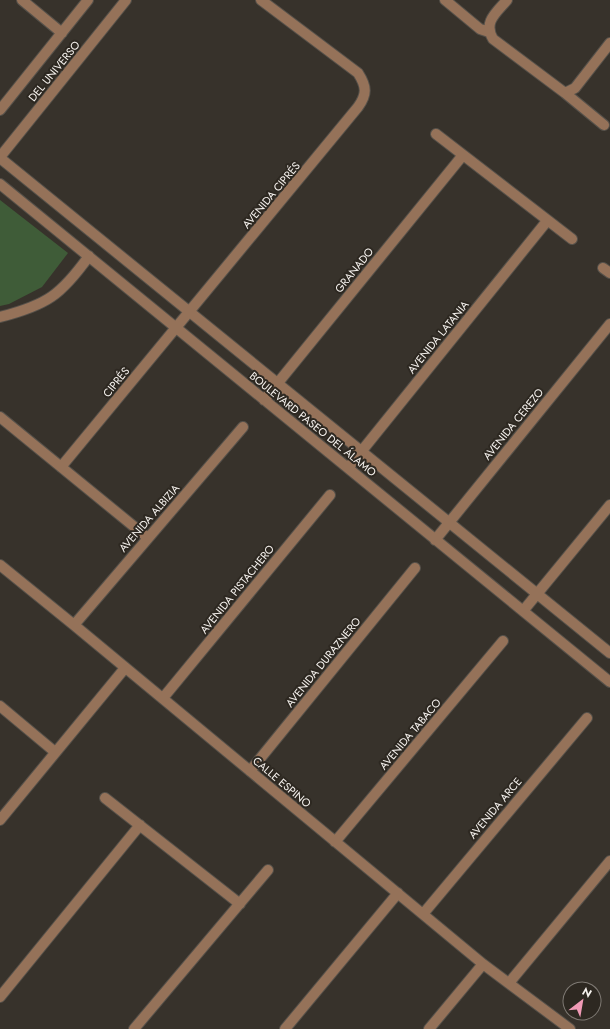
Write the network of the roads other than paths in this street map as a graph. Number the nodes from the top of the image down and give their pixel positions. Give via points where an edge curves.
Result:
1 (22, 0) edge
2 (88, 0) edge
3 (126, 0) edge
4 (261, 0) edge
5 (445, 0) edge
6 (507, 0) edge
7 (489, 32) junction
8 (62, 33) junction
9 (610, 43) edge
10 (565, 93) junction
11 (0, 110) edge
12 (604, 125) dead end
13 (436, 134) dead end
14 (463, 155) junction
15 (0, 158) edge
16 (0, 184) edge
17 (547, 221) junction
18 (572, 239) dead end
19 (88, 256) junction
20 (190, 312) junction
21 (0, 317) edge
22 (610, 324) edge
23 (176, 328) junction
24 (278, 384) junction
25 (264, 400) junction
26 (0, 417) edge
27 (243, 426) dead end
28 (362, 452) junction
29 (61, 467) junction
30 (348, 468) junction
31 (330, 495) dead end
32 (610, 504) edge
33 (449, 522) junction
34 (148, 538) junction
35 (435, 540) junction
36 (0, 565) edge
37 (415, 568) dead end
38 (537, 594) junction
39 (523, 611) junction
40 (74, 625) junction
41 (503, 641) dead end
42 (610, 653) edge
43 (126, 668) junction
44 (610, 682) edge
45 (162, 698) junction
46 (0, 706) edge
47 (587, 718) dead end
48 (55, 752) junction
49 (250, 771) junction
50 (105, 798) dead end
51 (0, 820) edge
52 (140, 825) junction
53 (335, 842) junction
54 (610, 861) edge
55 (268, 870) dead end
56 (398, 893) junction
57 (240, 904) junction
58 (423, 914) junction
59 (483, 964) junction
60 (509, 983) junction
61 (0, 997) edge
62 (134, 1029) edge
63 (285, 1029) edge
64 (429, 1029) edge
65 (570, 1029) edge

1 - 8 street
2 - 8 street
3 - 15 street, DEL UNIVERSO
4 - 20 street, AVENIDA CIPRÉS via 358,73 365,89 365,96 358,108
5 - 7 street via 480,29
6 - 7 street via 489,22
7 - 10 street via 493,39
8 - 11 street
9 - 10 street via 575,88
10 - 12 street
13 - 14 street
14 - 17 street
14 - 24 street, GRANADO
15 - 20 street, BOULEVARD PASEO DEL ÁLAMO
16 - 19 street, BOULEVARD PASEO DEL ÁLAMO
17 - 18 street
17 - 28 street, AVENIDA LATANIA
19 - 21 street via 58,293 21,312
19 - 23 street, BOULEVARD PASEO DEL ÁLAMO
20 - 23 street, CIPRÉS
20 - 24 street, BOULEVARD PASEO DEL ÁLAMO
22 - 33 street, AVENIDA CEREZO
23 - 25 street, BOULEVARD PASEO DEL ÁLAMO
23 - 29 street, CIPRÉS
24 - 25 street, GRANADO
24 - 28 street, BOULEVARD PASEO DEL ÁLAMO
25 - 30 street, BOULEVARD PASEO DEL ÁLAMO
26 - 29 street
27 - 34 street, AVENIDA ALBIZIA
28 - 30 street, AVENIDA LATANIA
28 - 33 street, BOULEVARD PASEO DEL ÁLAMO
29 - 34 street
30 - 35 street, BOULEVARD PASEO DEL ÁLAMO
31 - 45 street, AVENIDA PISTACHERO
32 - 38 street
33 - 35 street, AVENIDA CEREZO
33 - 38 street, BOULEVARD PASEO DEL ÁLAMO
34 - 40 street, AVENIDA ALBIZIA
35 - 39 street, BOULEVARD PASEO DEL ÁLAMO
36 - 40 street, CALLE ESPINO
37 - 49 street, AVENIDA DURAZNERO
38 - 39 street
38 - 42 street, BOULEVARD PASEO DEL ÁLAMO
39 - 44 street, BOULEVARD PASEO DEL ÁLAMO
40 - 43 street, CALLE ESPINO
41 - 53 street, AVENIDA TABACO
43 - 45 street, CALLE ESPINO
43 - 48 street
45 - 49 street, CALLE ESPINO
46 - 48 street
47 - 58 street, AVENIDA ARCE
48 - 51 street
49 - 53 street, CALLE ESPINO
50 - 52 street
52 - 57 street
52 - 61 street
53 - 56 street, CALLE ESPINO
54 - 60 street
55 - 57 street
56 - 58 street, CALLE ESPINO
56 - 63 street
57 - 62 street
58 - 59 street, CALLE ESPINO
59 - 60 street, CALLE ESPINO
59 - 64 street
60 - 65 street, CALLE ESPINO

